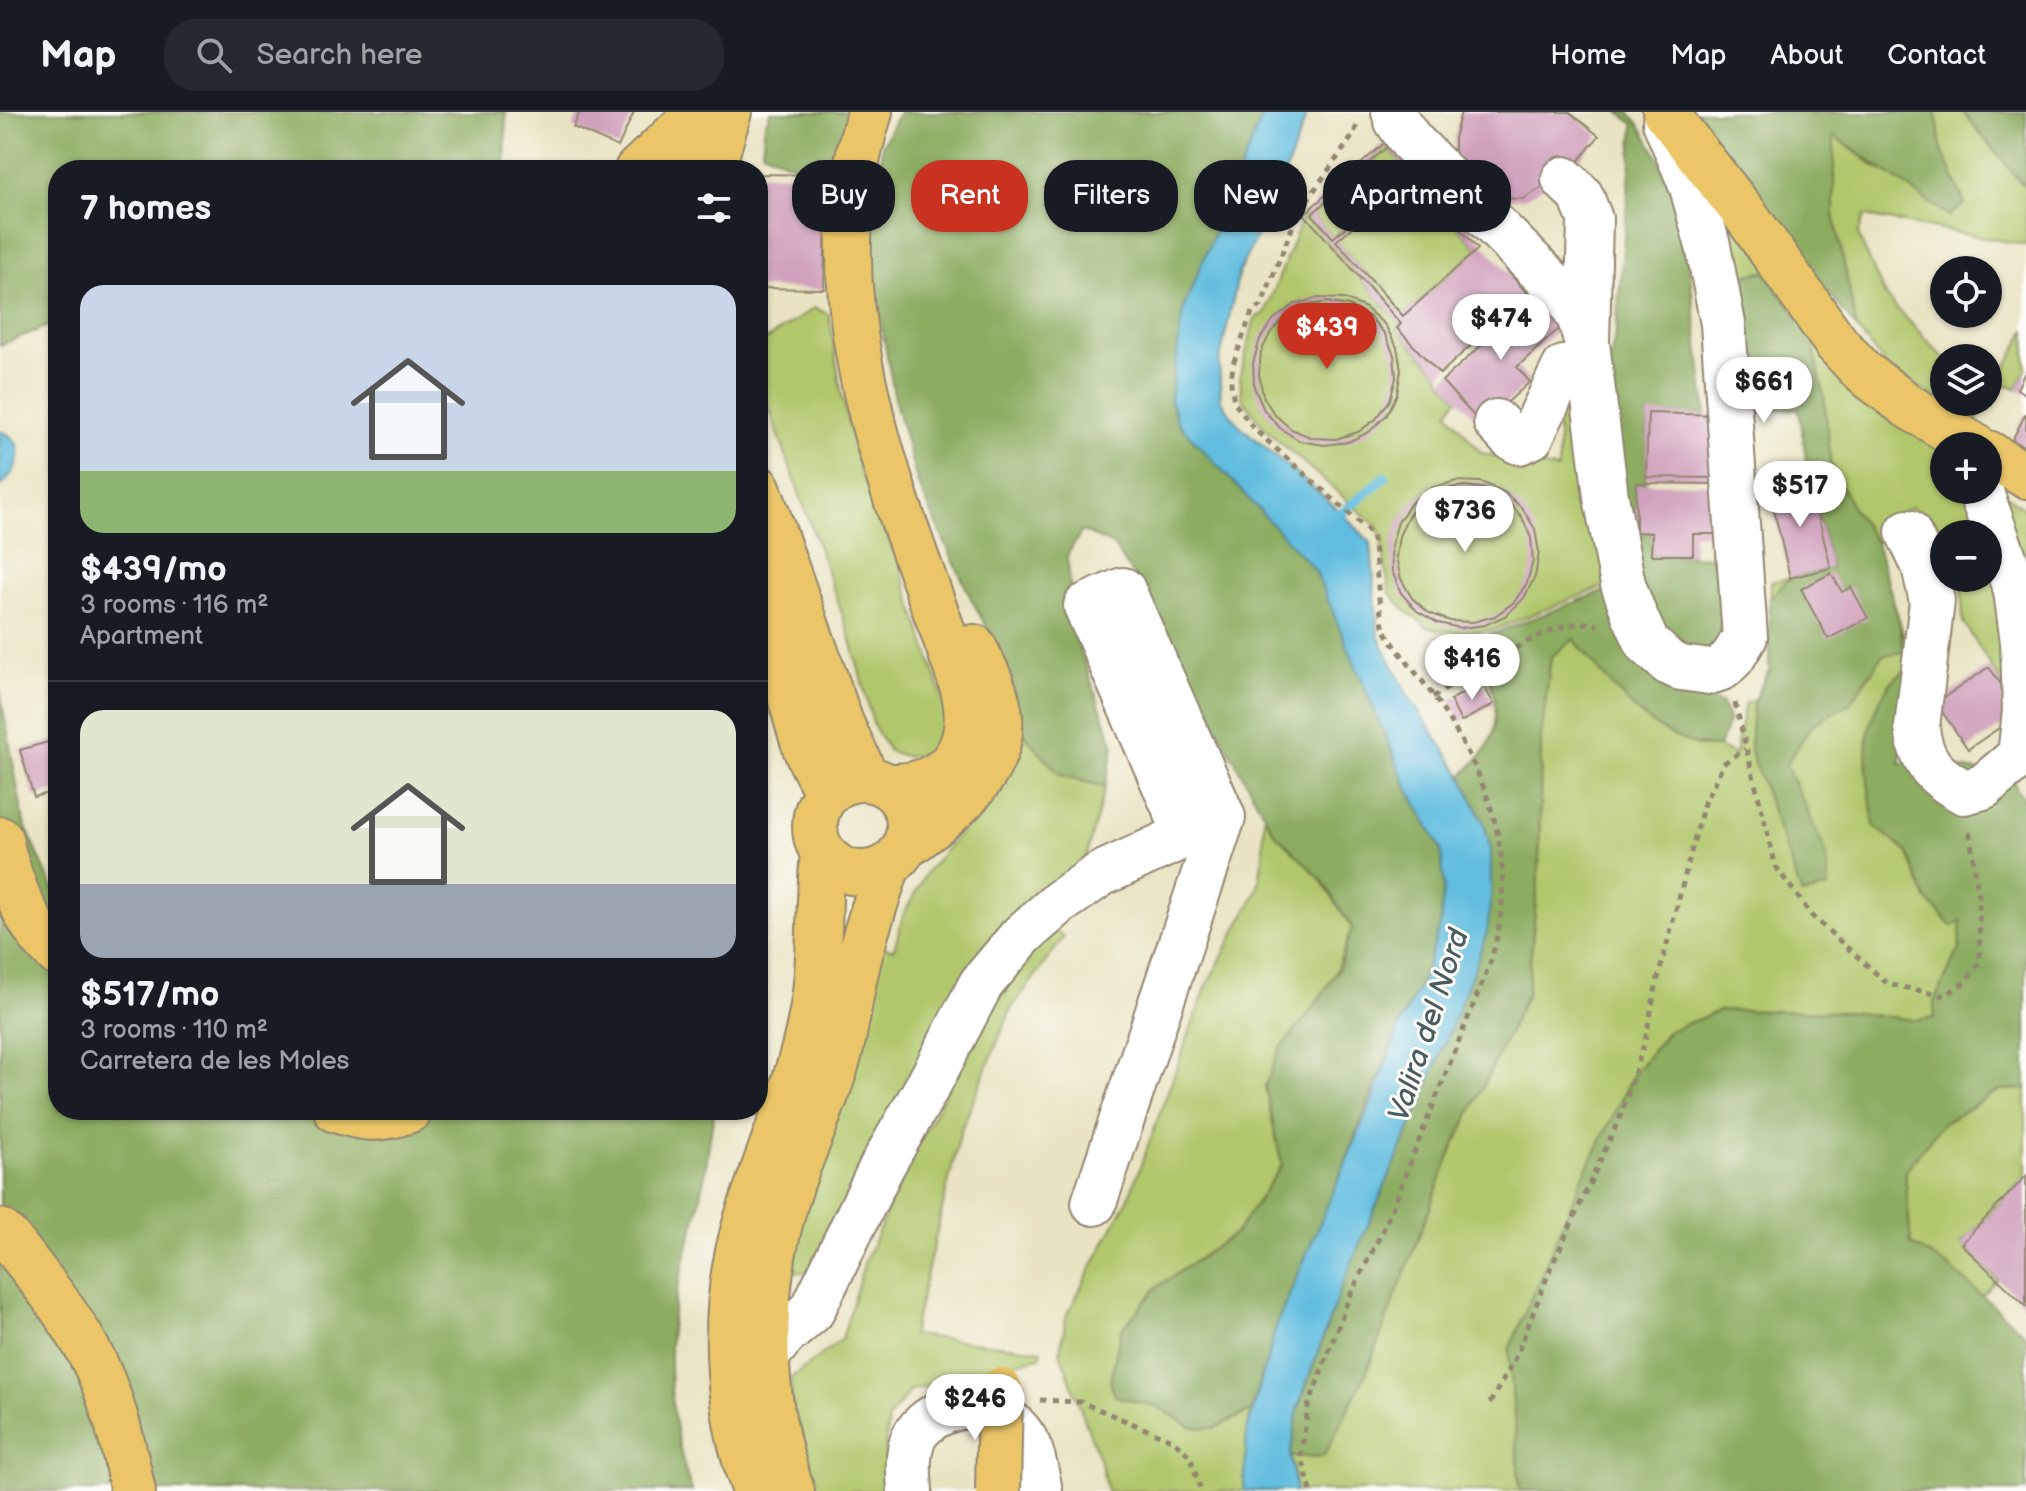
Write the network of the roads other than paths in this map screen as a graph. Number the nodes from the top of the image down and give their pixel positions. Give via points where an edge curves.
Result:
1 (729, 112) edge
2 (870, 112) edge
3 (1394, 112) edge
4 (1663, 112) edge
5 (686, 119) edge
6 (647, 160) edge
7 (675, 160) edge
8 (715, 160) edge
9 (1564, 179) dead end
10 (1589, 361) junction
11 (1496, 422) dead end
12 (1947, 432) edge
13 (2002, 461) edge
14 (886, 465) junction
15 (2026, 476) edge
16 (1985, 504) edge
17 (768, 516) edge
18 (1908, 532) dead end
19 (768, 619) edge
20 (805, 748) junction
21 (861, 787) junction
22 (0, 839) edge
23 (823, 853) junction
24 (897, 857) junction
25 (818, 897) junction
26 (48, 942) edge
27 (1094, 1203) dead end
28 (746, 1222) junction
29 (0, 1231) edge
30 (768, 1287) junction
31 (799, 1321) junction
32 (768, 1354) junction
33 (1018, 1395) road end
34 (741, 1445) junction
35 (133, 1491) edge
36 (755, 1491) edge
37 (792, 1491) edge
38 (910, 1491) edge
39 (998, 1491) edge
40 (1040, 1491) edge

1 - 8 main road
2 - 14 main road via 850,198 848,253 861,372
3 - 10 street via 1411,141 1570,301 1580,319
4 - 10 street via 1692,187 1723,324 1745,637 1722,668 1681,668 1647,643 1623,584
4 - 12 main road via 1745,214 1837,344 1863,372
5 - 6 main road
5 - 7 main road
9 - 10 street via 1581,196 1590,219
10 - 11 street via 1586,369 1564,368 1531,437 1519,442
13 - 15 main road
14 - 21 main road via 960,679 967,733 954,759 923,783
14 - 24 main road via 988,673 1001,718 991,762 972,789
16 - 18 street via 2016,591 2025,711 2020,756 1983,787 1964,792 1945,782 1919,747 1932,601
17 - 21 main road
19 - 20 main road
20 - 21 main road via 821,775
20 - 25 main road via 800,794 804,849
21 - 23 main road via 818,808 816,839
21 - 24 main road via 896,793 908,813 909,836
22 - 26 main road via 23,906
23 - 24 main road via 834,864 861,874
23 - 25 main road
24 - 30 main road via 872,909 837,1065 779,1227
25 - 28 main road via 812,1016
27 - 31 street via 1205,826 1101,874 1060,902 1022,935 981,984 882,1166 812,1311
28 - 30 street
28 - 34 main road via 732,1293 733,1395
29 - 35 main road via 60,1305 89,1352 119,1427
30 - 31 street via 783,1315
30 - 32 main road
31 - 32 street
32 - 34 street
32 - 37 main road via 773,1428
33 - 39 main road, bridge
34 - 36 main road
38 - 40 street via 908,1465 923,1423 968,1407 989,1409 1017,1428 1032,1453

